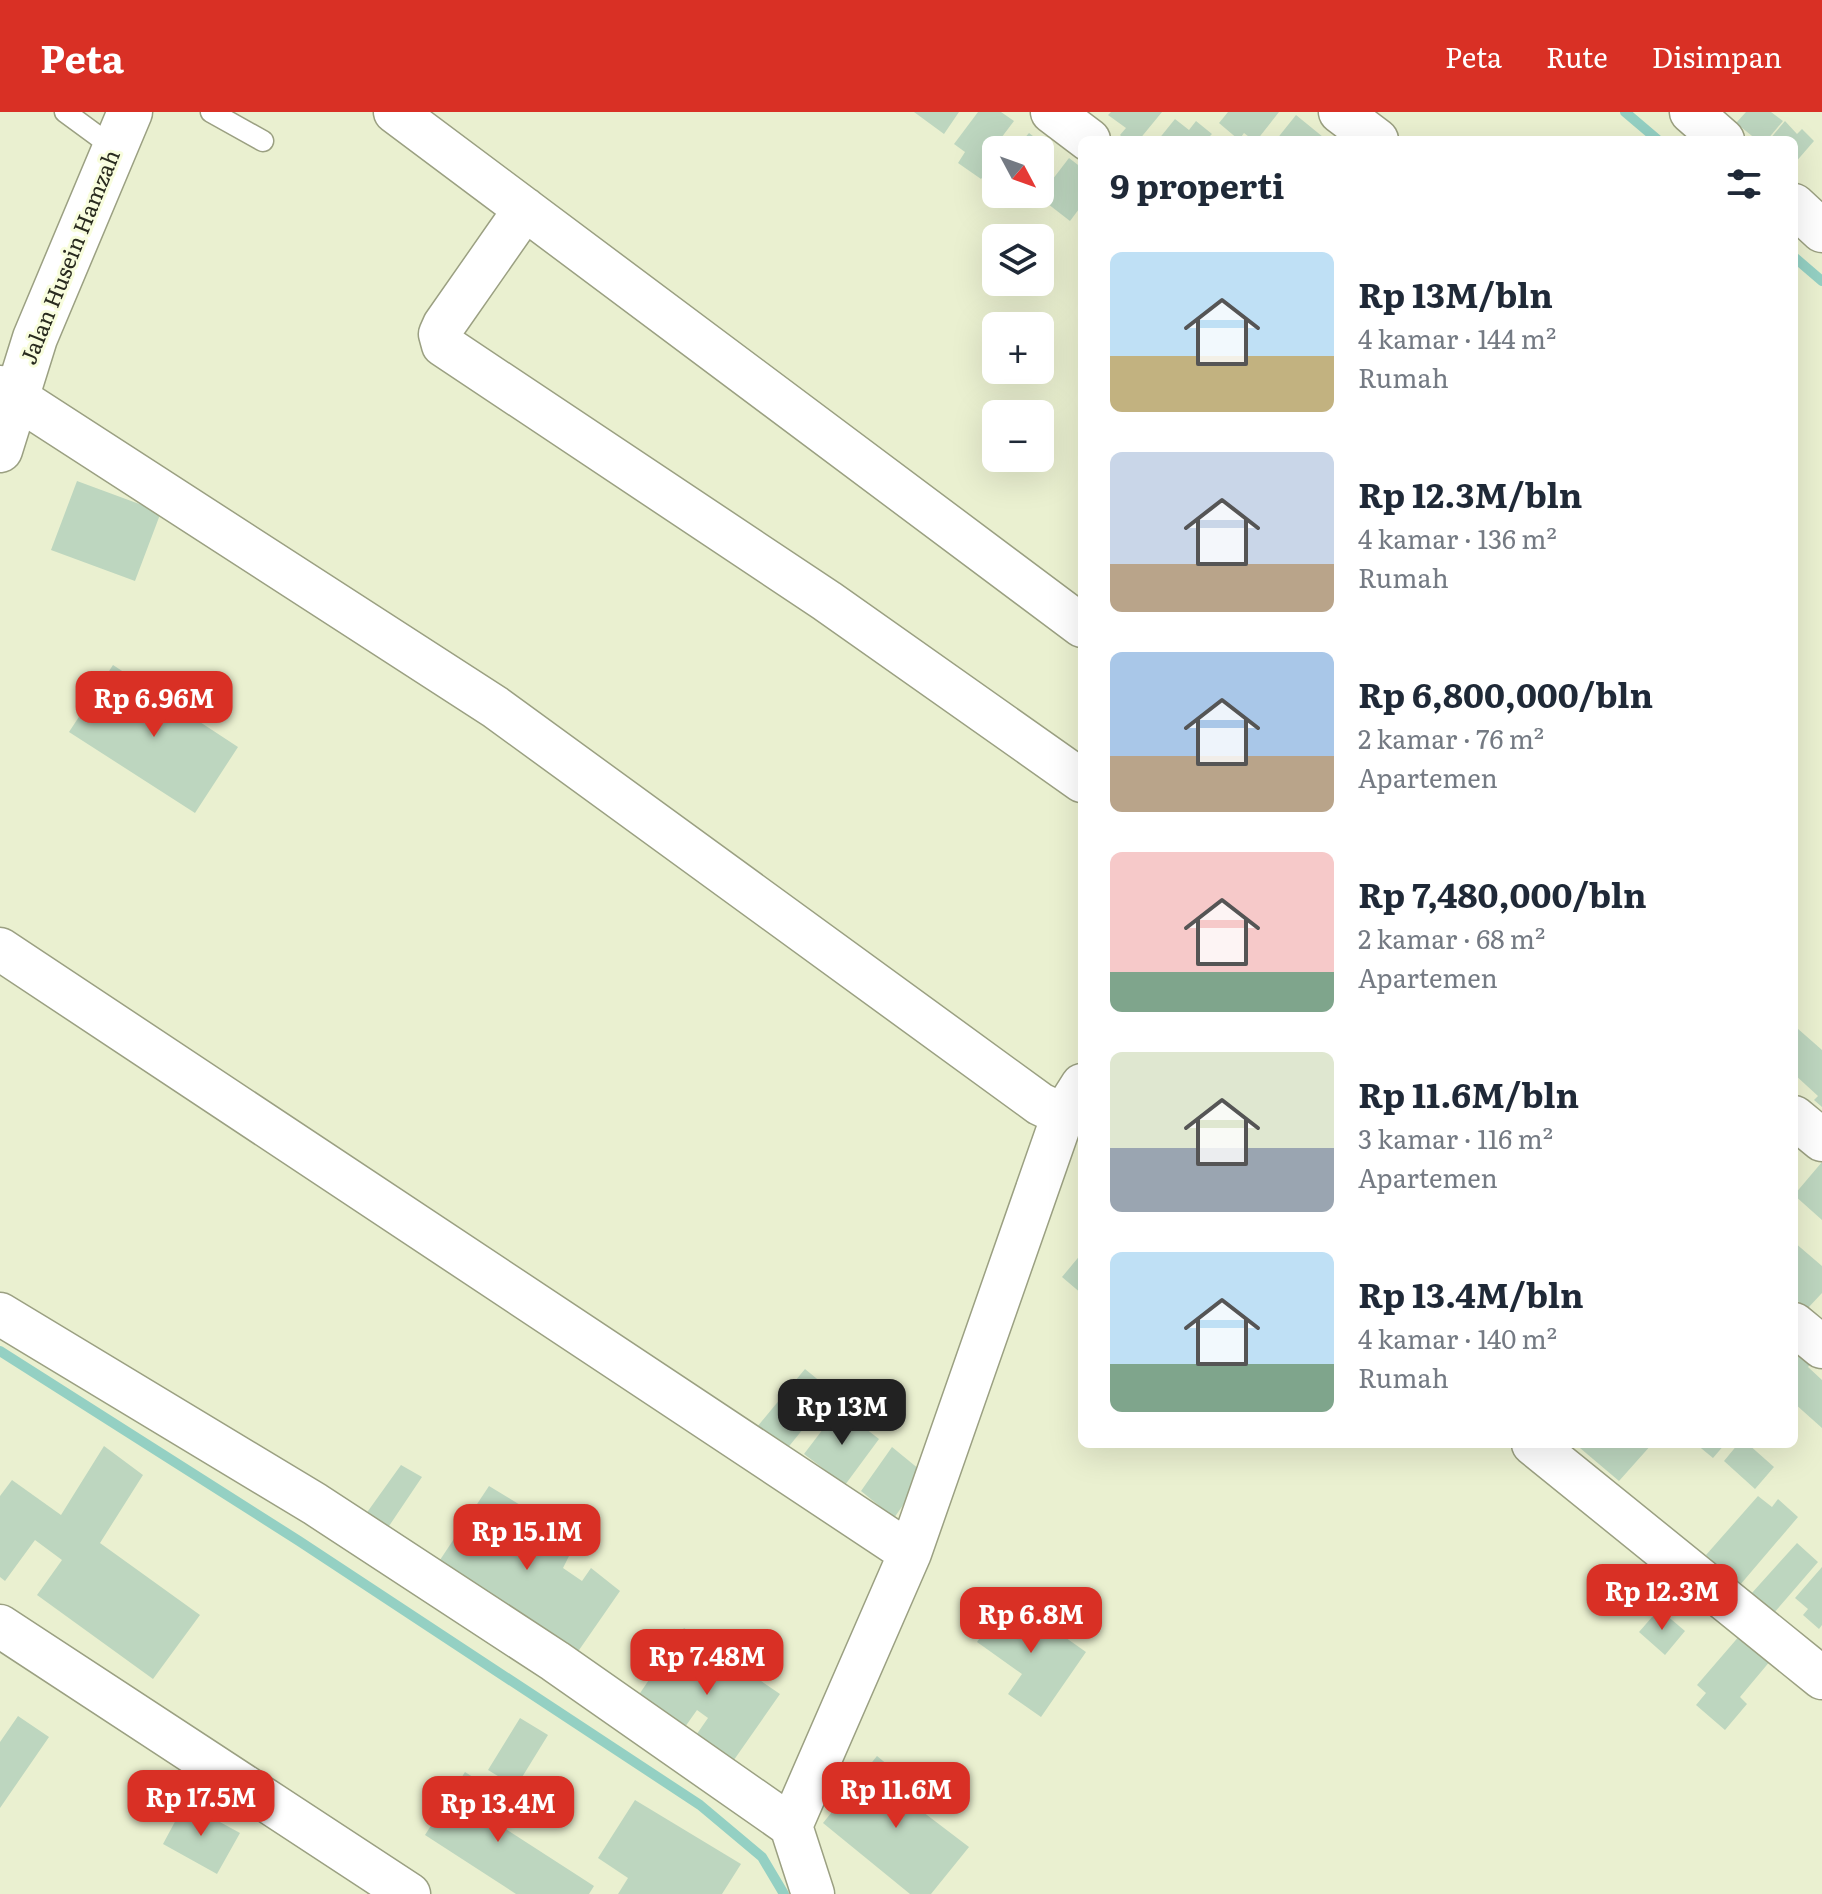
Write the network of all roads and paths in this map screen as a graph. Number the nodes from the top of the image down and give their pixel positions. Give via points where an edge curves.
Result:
1 (65, 112) edge
2 (211, 112) edge
3 (395, 112) edge
4 (1052, 112) edge
5 (1340, 112) edge
6 (1691, 112) edge
7 (122, 130) edge
8 (1084, 136) edge
9 (1372, 136) edge
10 (1718, 136) edge
11 (263, 141) dead end
12 (525, 209) junction
13 (1798, 209) edge
14 (1822, 231) edge
15 (7, 392) edge
16 (0, 450) edge
17 (1078, 623) edge
18 (1078, 778) edge
19 (0, 949) edge
20 (1072, 1100) edge
21 (1798, 1120) edge
22 (1822, 1140) edge
23 (0, 1314) edge
24 (1798, 1327) edge
25 (1822, 1346) edge
26 (1538, 1448) edge
27 (910, 1553) junction
28 (0, 1626) edge
29 (1822, 1678) edge
30 (791, 1826) junction
31 (409, 1894) edge
32 (813, 1894) edge

1 - 7 lane
2 - 11 lane
3 - 12 street
4 - 8 street
5 - 9 street
6 - 10 street
7 - 15 street, Jalan Husein Hamzah
12 - 17 street
12 - 18 street via 444,325 443,345 827,601
13 - 14 street
15 - 16 street, Jalan Husein Hamzah
15 - 20 street via 495,707 1040,1104
19 - 27 street
20 - 27 street
21 - 22 street
23 - 30 street via 315,1504 555,1661
24 - 25 street
26 - 29 street
27 - 30 street
28 - 31 street
30 - 32 street

